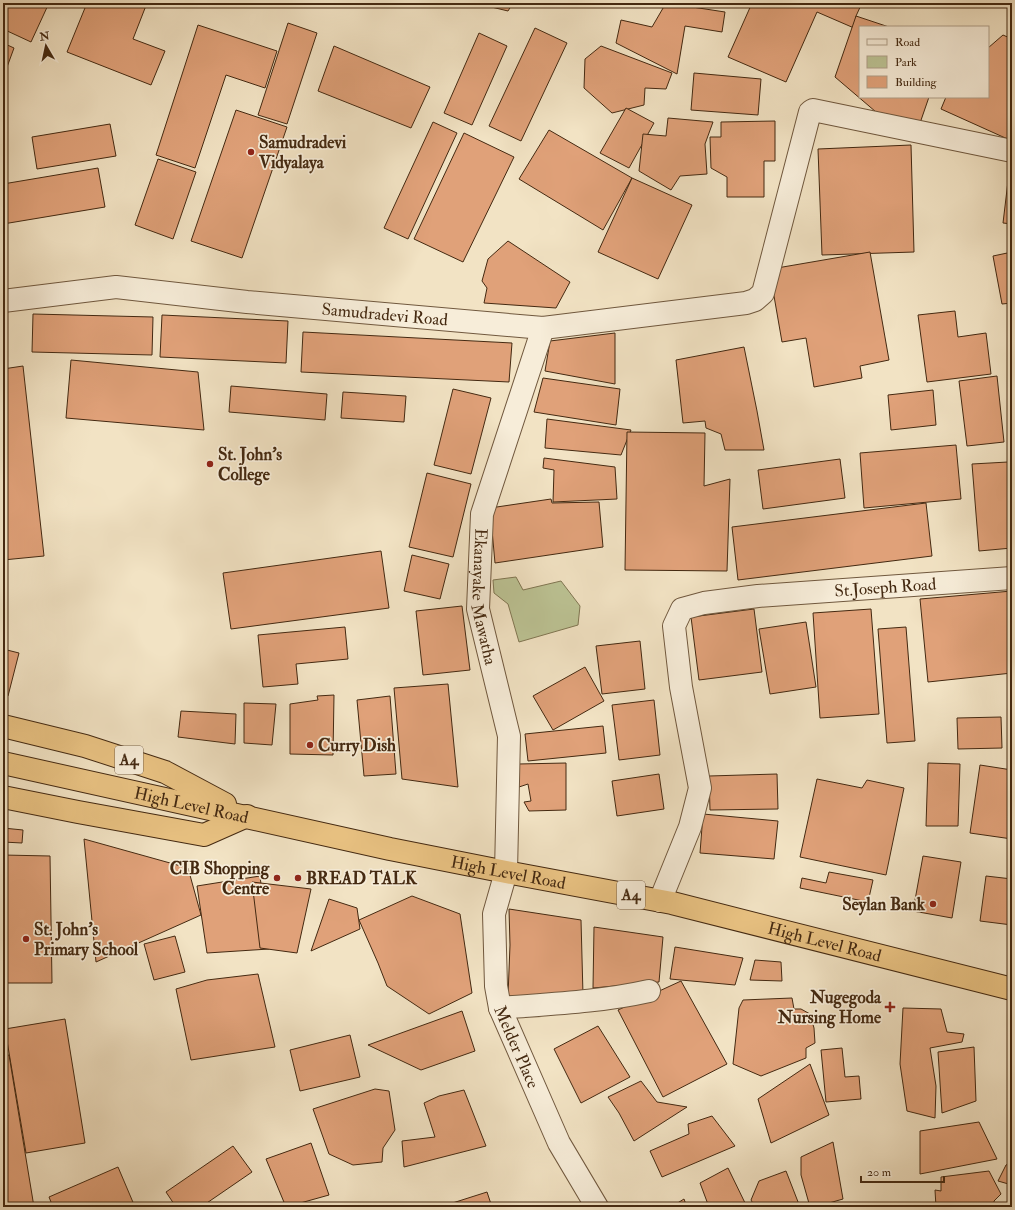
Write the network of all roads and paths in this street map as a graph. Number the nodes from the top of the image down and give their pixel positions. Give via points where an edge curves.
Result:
1 (1012, 151) edge
2 (3, 302) edge
3 (543, 328) junction
4 (1012, 578) edge
5 (3, 726) edge
6 (3, 763) edge
7 (3, 797) edge
8 (247, 816) junction
9 (506, 872) junction
10 (660, 901) junction
11 (1012, 989) edge
12 (648, 991) dead end
13 (500, 1008) junction
14 (598, 1207) edge

1 - 3 street, Samudradevi Road via 813,110 810,112 763,293 755,300
2 - 3 street, Samudradevi Road via 116,287 247,302
3 - 9 street, Ekanayake Mawatha via 482,514 478,609 509,736
4 - 10 street, St.Joseph Road via 758,596 704,603 682,609 674,626 681,687 700,788 690,827
5 - 8 highway, A4 via 85,746 165,772
6 - 8 highway, High Level Road / A4
7 - 8 highway via 204,835
8 - 9 highway, High Level Road / A4 via 390,849
9 - 10 highway, High Level Road / A4
9 - 13 street, Melder Place via 494,914 496,986
10 - 11 highway, High Level Road / A4
12 - 13 street via 593,1000
13 - 14 street, Melder Place via 559,1143

